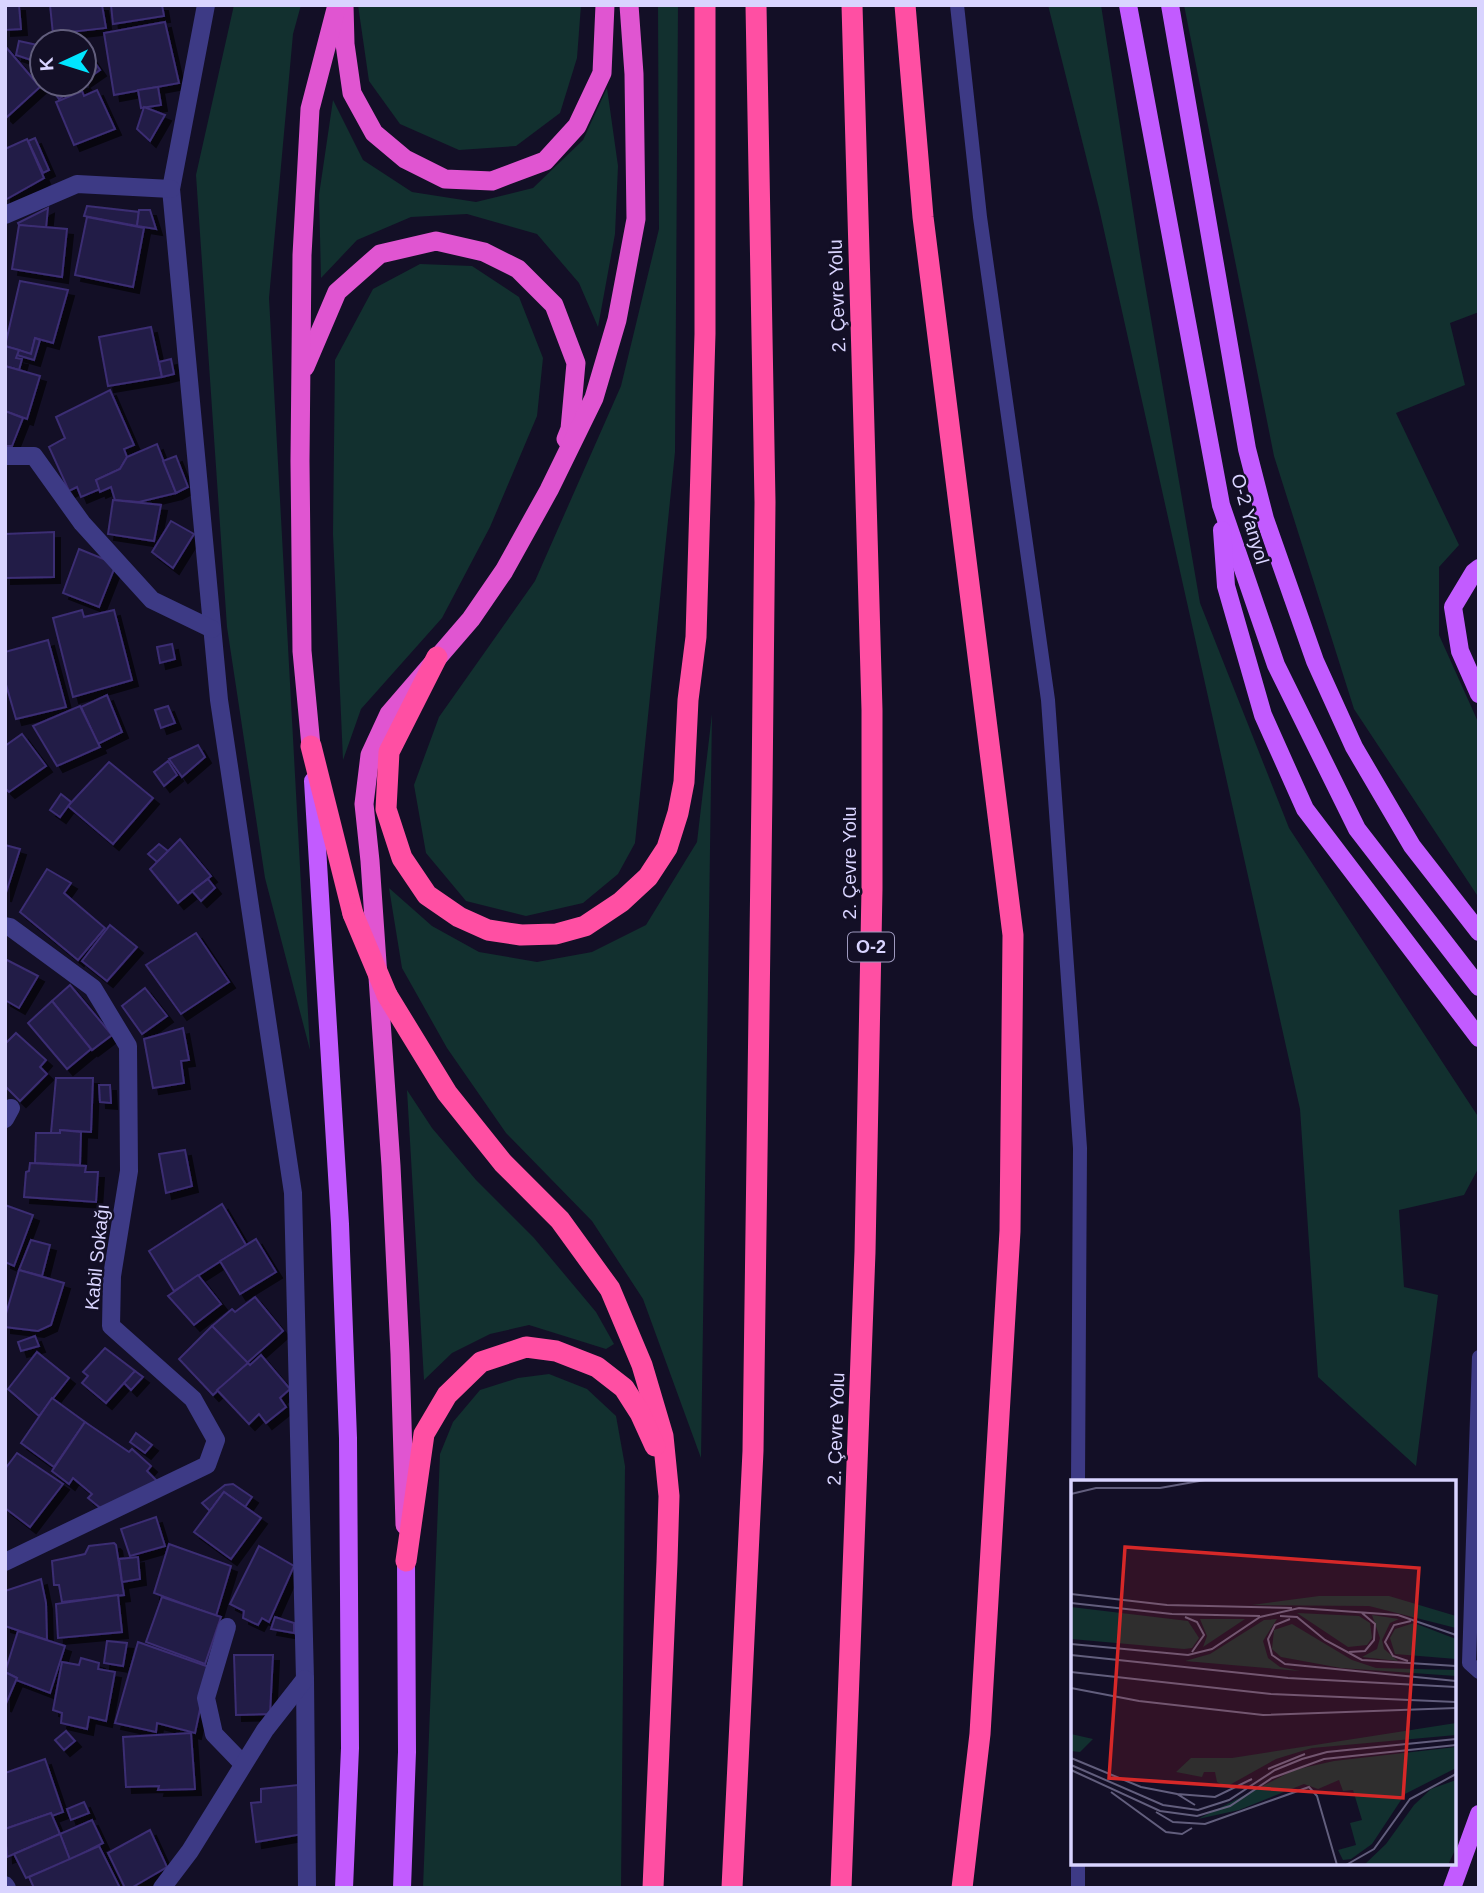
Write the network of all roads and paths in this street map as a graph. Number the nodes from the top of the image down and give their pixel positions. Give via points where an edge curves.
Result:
1 (206, 5) edge
2 (337, 5) edge
3 (344, 5) edge
4 (605, 5) edge
5 (629, 5) edge
6 (705, 5) edge
7 (756, 5) edge
8 (852, 5) edge
9 (905, 5) edge
10 (957, 5) edge
11 (1128, 5) edge
12 (1170, 5) edge
13 (171, 189) junction
14 (5, 215) edge
15 (302, 376) junction
16 (5, 456) edge
17 (549, 490) junction
18 (1221, 505) junction
19 (1479, 568) edge
20 (212, 628) junction
21 (436, 657) junction
22 (1479, 694) edge
23 (311, 746) junction
24 (5, 926) edge
25 (1479, 932) edge
26 (1479, 987) edge
27 (1479, 1038) edge
28 (1479, 1357) edge
29 (1078, 1480) edge
30 (669, 1496) junction
31 (1476, 1548) edge
32 (405, 1561) junction
33 (5, 1562) edge
34 (227, 1627) dead end
35 (1479, 1672) edge
36 (305, 1679) junction
37 (243, 1764) junction
38 (1479, 1814) edge
39 (1078, 1865) edge
40 (162, 1888) edge
41 (307, 1888) edge
42 (344, 1888) edge
43 (402, 1888) edge
44 (653, 1888) edge
45 (732, 1888) edge
46 (841, 1888) edge
47 (962, 1888) edge
48 (1078, 1888) edge
49 (1452, 1888) edge

1 - 13 street
2 - 15 highway via 310,109 302,255
3 - 4 highway via 352,93 374,134 405,159 445,179 492,181 545,162 577,126 602,73
5 - 17 highway via 636,219 617,320 594,398
6 - 21 highway via 704,348 696,637 684,782 667,848 648,877 585,926 556,934 488,930 458,917 427,895 402,858 386,809 389,752
7 - 45 highway via 765,502 762,832 753,1451
8 - 46 highway, 2. Çevre Yolu / O-2 via 872,710 872,889 865,1252
9 - 47 highway via 923,217 1013,934 1010,1231 981,1734
10 - 29 lane via 979,216 1048,701 1080,1148
11 - 18 main road, O-2 Yanyol
12 - 25 main road via 1247,449 1265,520 1315,661 1354,747 1412,846
13 - 14 street via 77,184
13 - 20 street
15 - 17 highway via 337,292 380,254 436,241 484,252 518,269 554,305 576,363 570,429
15 - 23 highway via 302,651
16 - 20 street via 34,456 82,523 152,600
17 - 21 highway via 504,571 471,619
18 - 26 main road, O-2 Yanyol via 1276,665 1357,829
18 - 27 main road via 1226,586 1263,715 1305,809
19 - 22 main road via 1453,607 1460,651
20 - 36 street via 293,1193
21 - 32 highway via 389,715 370,755 364,804 391,1166
23 - 30 highway, bridge via 353,914 387,995 447,1093 503,1163 560,1220 610,1289 642,1366 663,1436
23 - 42 main road via 348,1438 350,1748
24 - 33 street, Kabil Sokağı via 93,988 128,1046 129,1171 113,1276 111,1325 193,1399 216,1440 207,1465
28 - 31 lane
30 - 32 highway via 656,1448 624,1388 597,1367 526,1347 481,1362 447,1395 424,1434
30 - 44 highway
31 - 35 lane via 1469,1663
32 - 43 main road via 407,1752
34 - 37 street via 206,1698 214,1734
36 - 37 street
36 - 41 street
37 - 40 street
38 - 49 main road
39 - 48 lane

